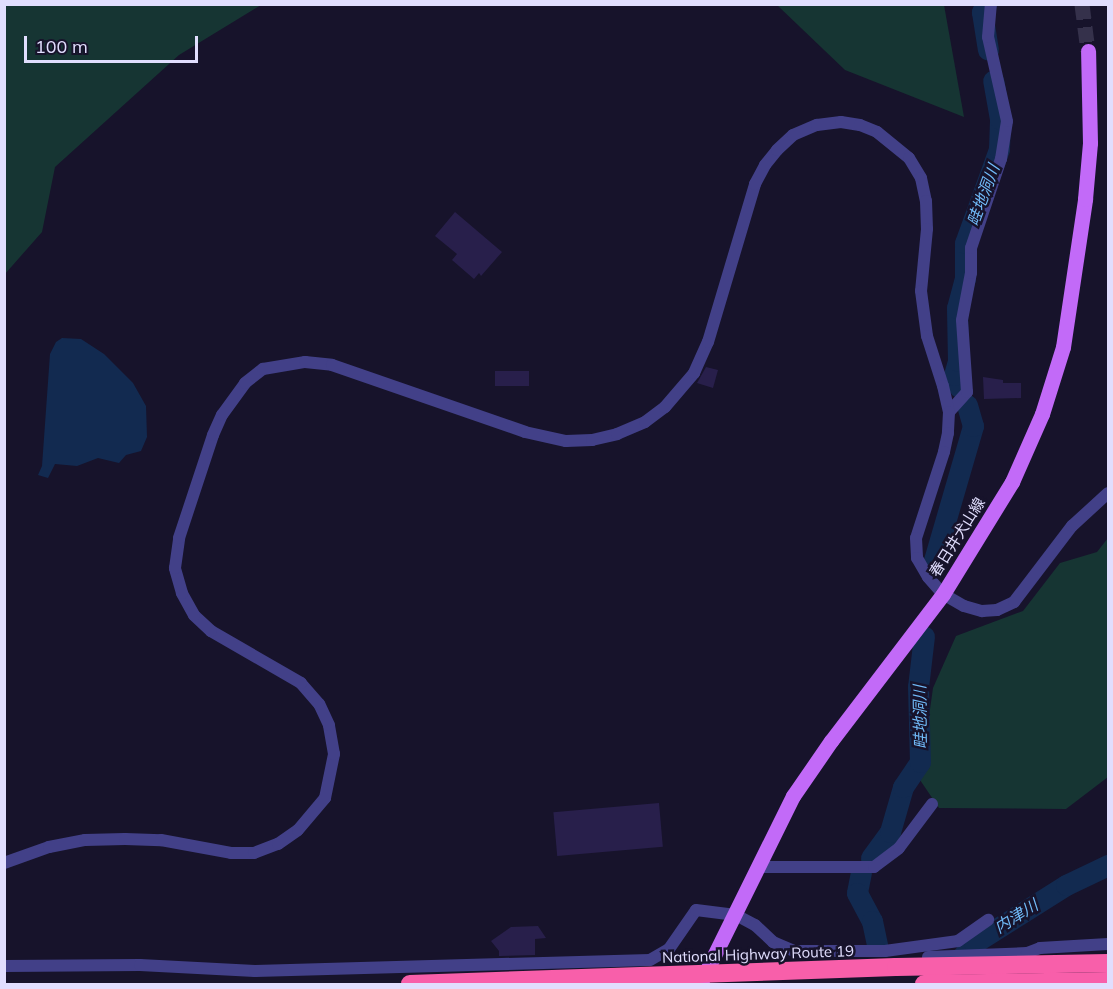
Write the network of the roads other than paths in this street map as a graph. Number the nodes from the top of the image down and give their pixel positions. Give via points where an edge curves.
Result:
1 (991, 4) edge
2 (1088, 51) tunnel mouth
3 (949, 412) junction
4 (1108, 493) edge
5 (943, 594) junction
6 (932, 804) dead end
7 (4, 863) edge
8 (758, 867) junction
9 (736, 915) junction
10 (988, 920) dead end
11 (1108, 944) edge
12 (1108, 963) edge
13 (4, 966) edge
14 (924, 969) edge
15 (1004, 973) junction
16 (702, 980) edge
17 (1108, 981) edge
18 (410, 984) edge

1 - 3 street via 988,38 1006,121 1001,159 970,248 971,273 962,320 967,392
2 - 5 main road, 春日井犬山線 via 1090,143 1086,199 1062,347 1042,414 1012,482
3 - 5 street via 944,452 916,538 917,558
3 - 7 street via 927,336 921,291 927,229 921,178 892,141 860,125 842,122 817,125 793,135 765,165 755,184 708,342 694,373 673,399 645,422 617,434 566,441 525,432 333,365 305,362 263,369 232,400 213,435 179,538 175,568 194,615 211,631 301,683 319,704 329,725 334,754 325,798 298,830 278,844 254,853 125,838 49,847
4 - 5 street via 1059,541 1014,602 997,610 982,611
5 - 8 main road, 春日井犬山線 via 793,796
6 - 8 street via 899,848 874,867
8 - 9 main road, 春日井犬山線
9 - 10 street via 755,925 773,942 794,951 885,951 958,941
9 - 13 street via 696,910 669,949 650,960 255,971
9 - 16 main road, 春日井犬山線
11 - 14 street via 1040,948
12 - 15 highway, National Highway Route 19
14 - 15 highway, National Highway Route 19
14 - 16 highway, National Highway Route 19
15 - 17 highway, National Highway Route 19
16 - 18 highway, National Highway Route 19 via 574,977

